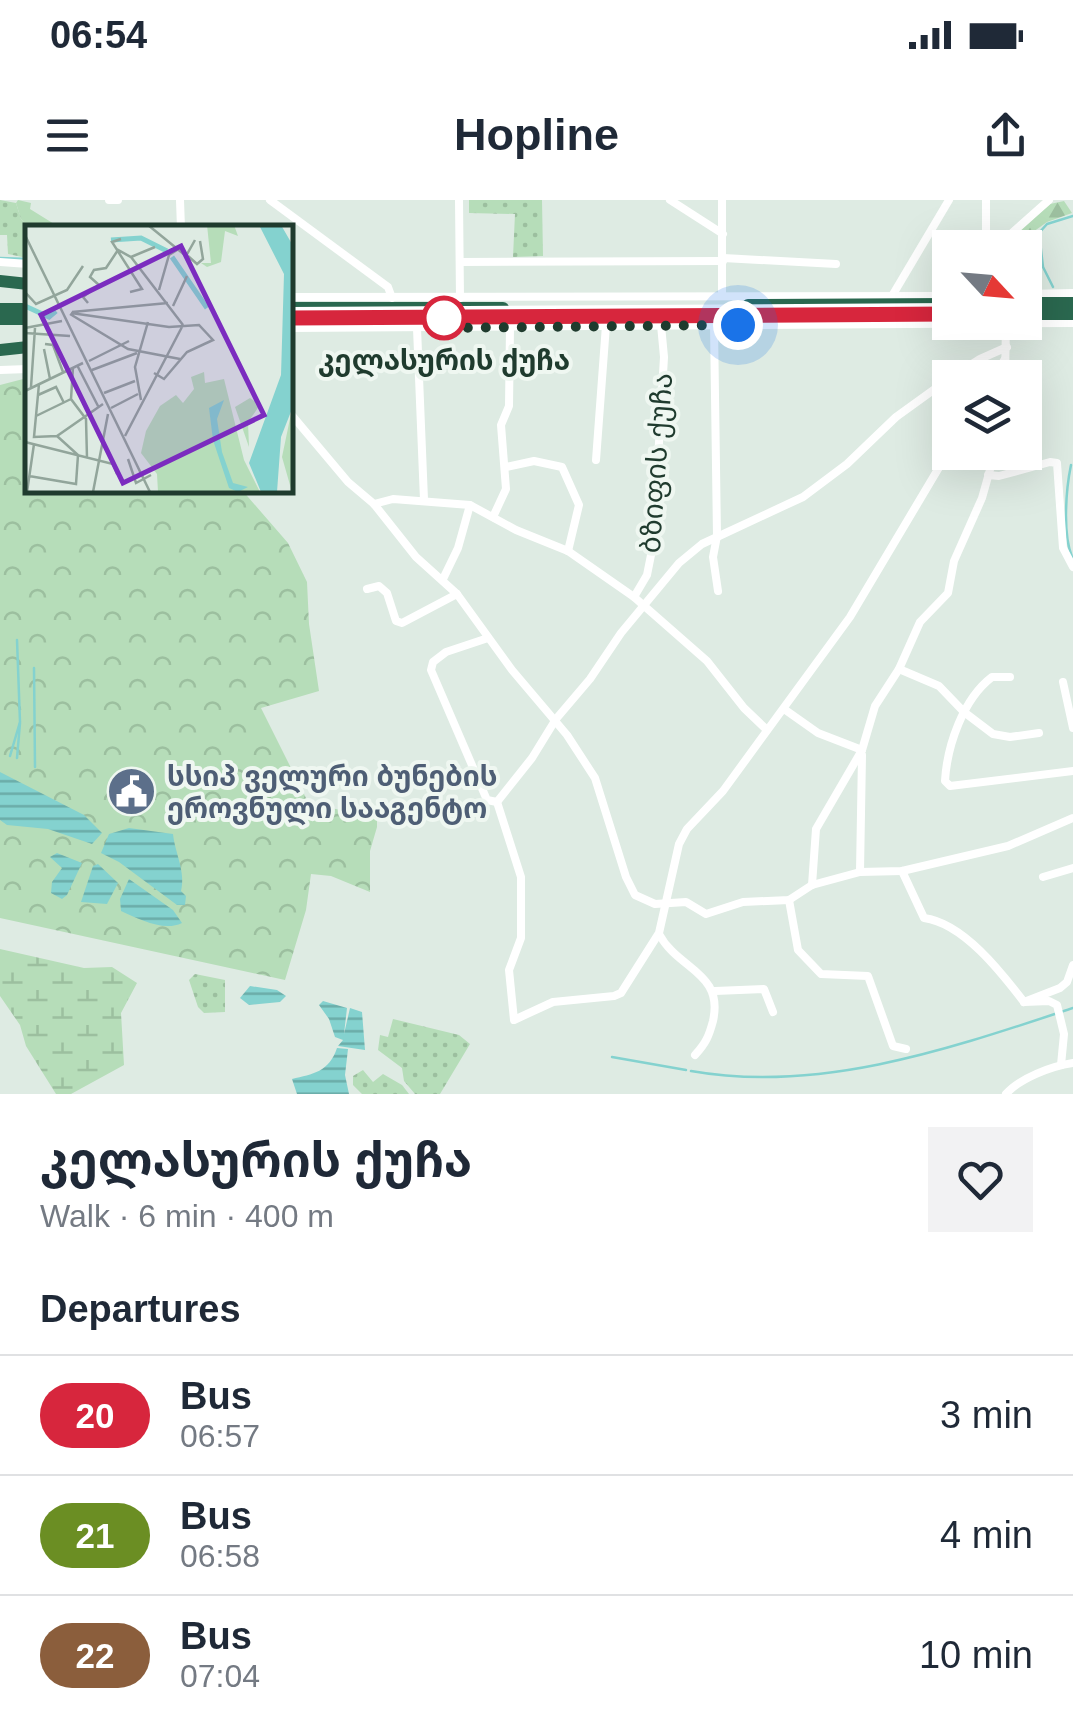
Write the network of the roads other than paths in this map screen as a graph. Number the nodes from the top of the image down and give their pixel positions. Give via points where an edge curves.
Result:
1 (109, 200) edge
2 (118, 200) edge
3 (180, 200) edge
4 (270, 200) edge
5 (459, 200) edge
6 (670, 200) edge
7 (722, 200) edge
8 (950, 200) edge
9 (986, 200) edge
10 (1049, 200) edge
11 (181, 225) edge
12 (986, 230) edge
13 (1015, 230) edge
14 (722, 234) junction
15 (723, 259) junction
16 (0, 262) edge
17 (460, 262) junction
18 (25, 264) edge
19 (836, 264) dead end
20 (0, 281) edge
21 (25, 284) edge
22 (1073, 293) edge
23 (1042, 294) edge
24 (722, 295) junction
25 (892, 296) junction
26 (292, 297) edge
27 (392, 298) junction
28 (460, 298) junction
29 (932, 299) edge
30 (932, 301) edge
31 (1042, 303) edge
32 (1073, 303) edge
33 (292, 308) edge
34 (932, 314) edge
35 (1042, 314) edge
36 (1073, 314) edge
37 (292, 318) edge
38 (25, 319) edge
39 (0, 320) edge
40 (1042, 323) edge
41 (1073, 323) edge
42 (714, 324) junction
43 (932, 324) edge
44 (661, 325) junction
45 (606, 326) junction
46 (510, 327) junction
47 (292, 328) edge
48 (417, 328) junction
49 (1007, 340) edge
50 (25, 346) edge
51 (1007, 346) junction
52 (0, 350) edge
53 (1005, 359) edge
54 (977, 360) edge
55 (25, 369) edge
56 (0, 370) edge
57 (932, 391) edge
58 (292, 415) edge
59 (596, 460) dead end
60 (506, 467) junction
61 (938, 470) edge
62 (990, 470) edge
63 (988, 475) junction
64 (424, 500) junction
65 (374, 504) junction
66 (470, 505) junction
67 (493, 517) junction
68 (717, 536) junction
69 (568, 552) junction
70 (1073, 567) edge
71 (443, 579) junction
72 (367, 589) dead end
73 (718, 591) dead end
74 (457, 594) junction
75 (634, 598) junction
76 (643, 606) junction
77 (488, 638) junction
78 (899, 669) junction
79 (1010, 678) dead end
80 (1063, 682) dead end
81 (784, 708) junction
82 (964, 712) junction
83 (556, 720) junction
84 (1073, 728) edge
85 (766, 730) junction
86 (1038, 733) dead end
87 (862, 750) junction
88 (1073, 771) edge
89 (497, 802) junction
90 (1073, 818) edge
91 (1073, 868) edge
92 (902, 871) junction
93 (860, 872) junction
94 (1043, 877) dead end
95 (812, 885) junction
96 (789, 900) junction
97 (666, 903) junction
98 (658, 933) junction
99 (1073, 965) edge
100 (714, 992) junction
101 (1024, 1002) junction
102 (773, 1012) dead end
103 (906, 1049) dead end
104 (695, 1055) dead end
105 (1073, 1063) edge
106 (1061, 1065) junction
107 (1006, 1094) edge

1 - 2 street
3 - 11 street
4 - 27 street via 388,287
5 - 17 street
6 - 14 street
7 - 14 street
8 - 25 street
9 - 12 street
10 - 13 street
14 - 15 street
15 - 17 street
15 - 19 street
15 - 24 street
16 - 18 street
17 - 28 street
20 - 21 highway
22 - 23 street
24 - 25 street
24 - 28 street
25 - 29 street
26 - 27 street
27 - 28 street
30 - 33 highway
31 - 32 highway
34 - 37 highway
35 - 36 highway
38 - 39 highway
40 - 41 street
42 - 43 street
42 - 44 street
42 - 68 street
44 - 45 street
44 - 75 street, ბზიფის ქუჩა via 652,545
45 - 46 street
45 - 59 street
46 - 48 street
46 - 60 street via 509,406 500,426
47 - 48 street
48 - 64 street
49 - 51 street
50 - 52 highway
51 - 53 street
51 - 54 street
55 - 56 street
57 - 68 street via 804,497
58 - 65 street
60 - 67 street via 506,489
60 - 69 street via 534,461 562,467 579,505
61 - 81 street via 850,617
62 - 63 street
63 - 70 street via 1057,463 1063,548
63 - 78 street via 948,593 920,622
64 - 65 street
64 - 66 street
65 - 71 street
66 - 67 street
66 - 71 street
67 - 69 street
68 - 73 street
68 - 76 street via 680,563
69 - 75 street
71 - 74 street
72 - 74 street via 379,586 402,622
74 - 77 street
75 - 76 street
76 - 83 street
76 - 85 street via 708,661
77 - 83 street
77 - 89 street via 446,652 431,670 487,800
78 - 82 street via 938,686
78 - 87 street via 868,722
79 - 82 street via 992,676
80 - 84 street
81 - 85 street
81 - 87 street via 818,732
82 - 86 street via 993,734
82 - 88 street via 946,759 950,786
83 - 89 street
83 - 97 street via 594,778 636,895
85 - 97 street via 686,830
87 - 93 street
87 - 95 street via 816,830
89 - 98 street via 521,877 521,938 509,970 514,1020 553,1002 614,996
90 - 92 street via 1008,846
91 - 94 street
92 - 93 street
92 - 101 street via 924,918 954,930 999,968
93 - 95 street
95 - 96 street
96 - 97 street via 743,902 706,914 686,902
96 - 103 street via 798,950 821,974 868,976 893,1046
97 - 98 street
98 - 100 street
99 - 101 street via 1060,988
100 - 102 street via 764,989
100 - 104 street via 708,1041
101 - 106 street via 1057,1005 1064,1034
105 - 106 street
106 - 107 street via 1018,1082

